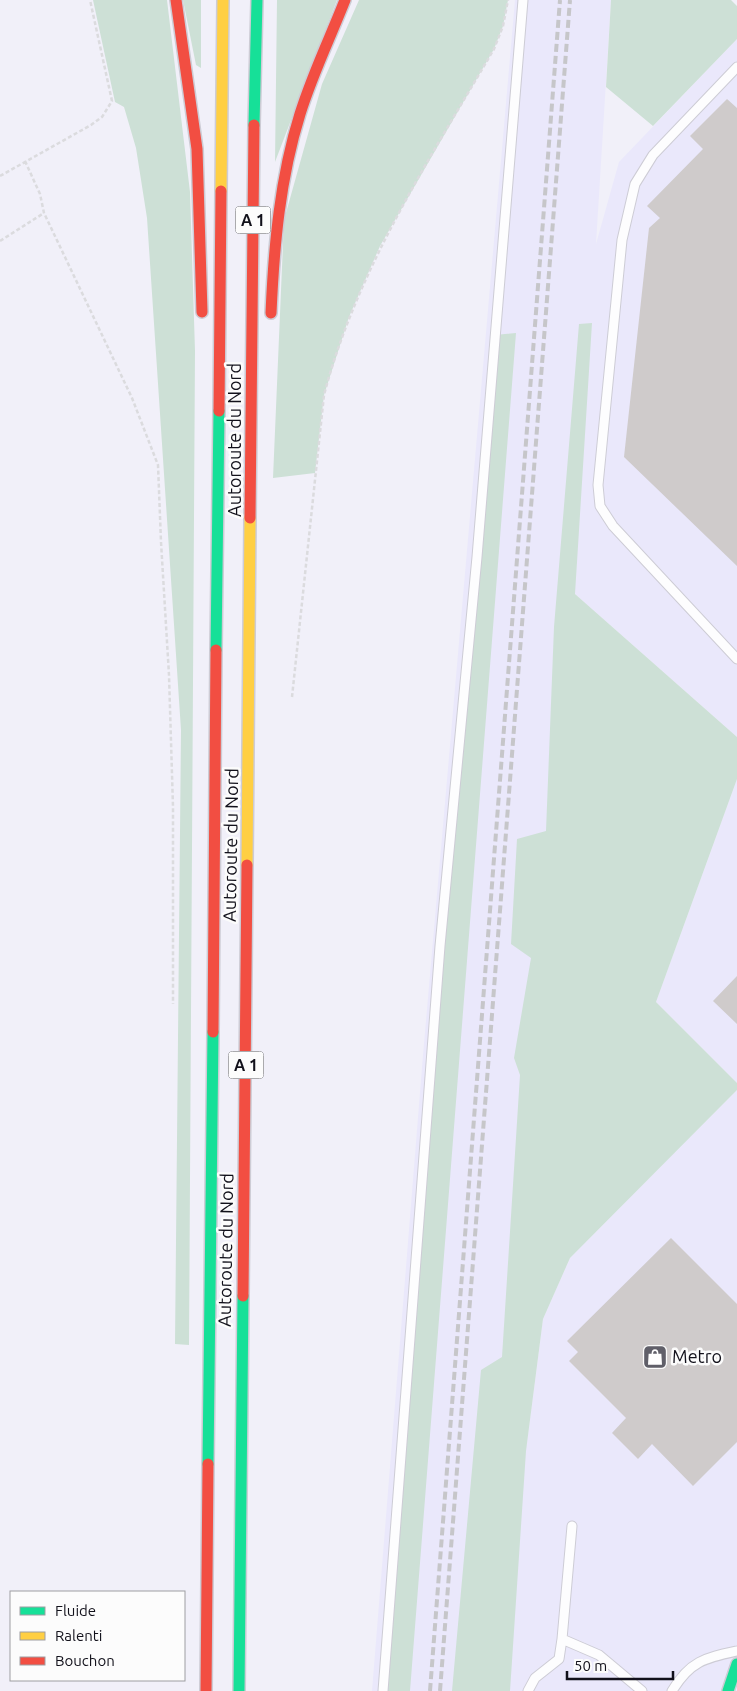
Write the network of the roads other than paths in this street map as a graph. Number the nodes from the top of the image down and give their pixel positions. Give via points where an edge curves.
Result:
1 (176, 0) edge
2 (222, 0) edge
3 (257, 0) edge
4 (345, 0) edge
5 (523, 0) edge
6 (737, 68) edge
7 (270, 320) dead end
8 (202, 321) dead end
9 (208, 368) dead end
10 (264, 395) dead end
11 (218, 405) junction
12 (252, 440) junction
13 (737, 659) edge
14 (572, 1526) dead end
15 (562, 1639) junction
16 (737, 1651) edge
17 (737, 1664) edge
18 (206, 1691) edge
19 (239, 1691) edge
20 (382, 1691) edge
21 (528, 1691) edge
22 (642, 1691) edge
23 (672, 1691) edge
24 (728, 1691) edge

1 - 8 main road via 197,149
2 - 11 main road, Autoroute du Nord / A 1
3 - 12 main road, Autoroute du Nord / A 1
4 - 7 main road via 299,118 288,161
5 - 20 lane via 477,557 440,946
6 - 13 lane via 652,155 635,184 622,240 598,485 600,506 613,526
9 - 11 main road
10 - 12 main road
11 - 18 main road, Autoroute du Nord / A 1
12 - 19 main road, Autoroute du Nord / A 1
14 - 15 lane
15 - 21 lane via 559,1659 535,1678
15 - 22 lane via 599,1656
16 - 23 lane via 697,1661
17 - 24 main road

